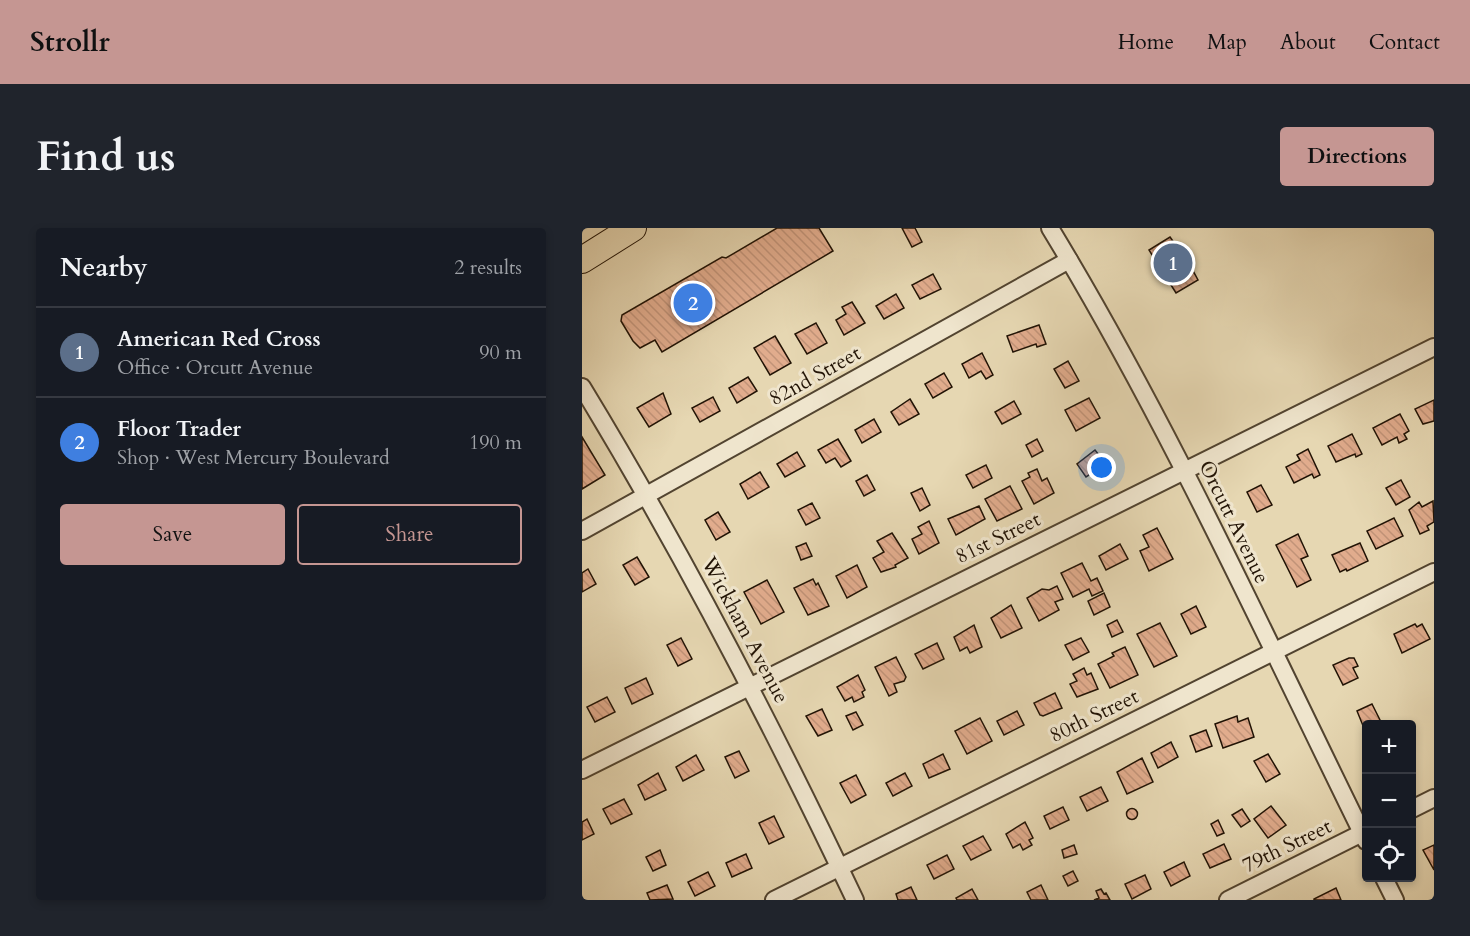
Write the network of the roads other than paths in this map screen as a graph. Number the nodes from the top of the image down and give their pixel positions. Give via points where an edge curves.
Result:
1 (633, 228) edge
2 (1050, 228) edge
3 (582, 260) edge
4 (1069, 260) junction
5 (1434, 347) edge
6 (582, 387) edge
7 (1184, 471) junction
8 (647, 494) junction
9 (582, 531) edge
10 (1434, 572) edge
11 (1274, 652) junction
12 (750, 686) junction
13 (582, 770) edge
14 (1434, 798) edge
15 (1416, 807) edge
16 (1362, 829) edge
17 (1362, 836) edge
18 (840, 867) junction
19 (1386, 882) edge
20 (774, 900) edge
21 (855, 900) edge
22 (1228, 900) edge
23 (1395, 900) edge

1 - 3 highway
2 - 4 street, Orcutt Avenue
4 - 7 street, Orcutt Avenue
4 - 8 street, 82nd Street
5 - 7 street, 81st Street
6 - 8 street, Wickham Avenue
7 - 11 street, Orcutt Avenue
7 - 12 street, 81st Street
8 - 9 street, 82nd Street
8 - 12 street, Wickham Avenue
10 - 11 street, 80th Street
11 - 16 street, Orcutt Avenue
11 - 18 street, 80th Street
12 - 13 street, 81st Street
12 - 18 street, Wickham Avenue
14 - 15 street
17 - 22 street, 79th Street
18 - 20 street, 80th Street
18 - 21 street, Wickham Avenue
19 - 23 street

